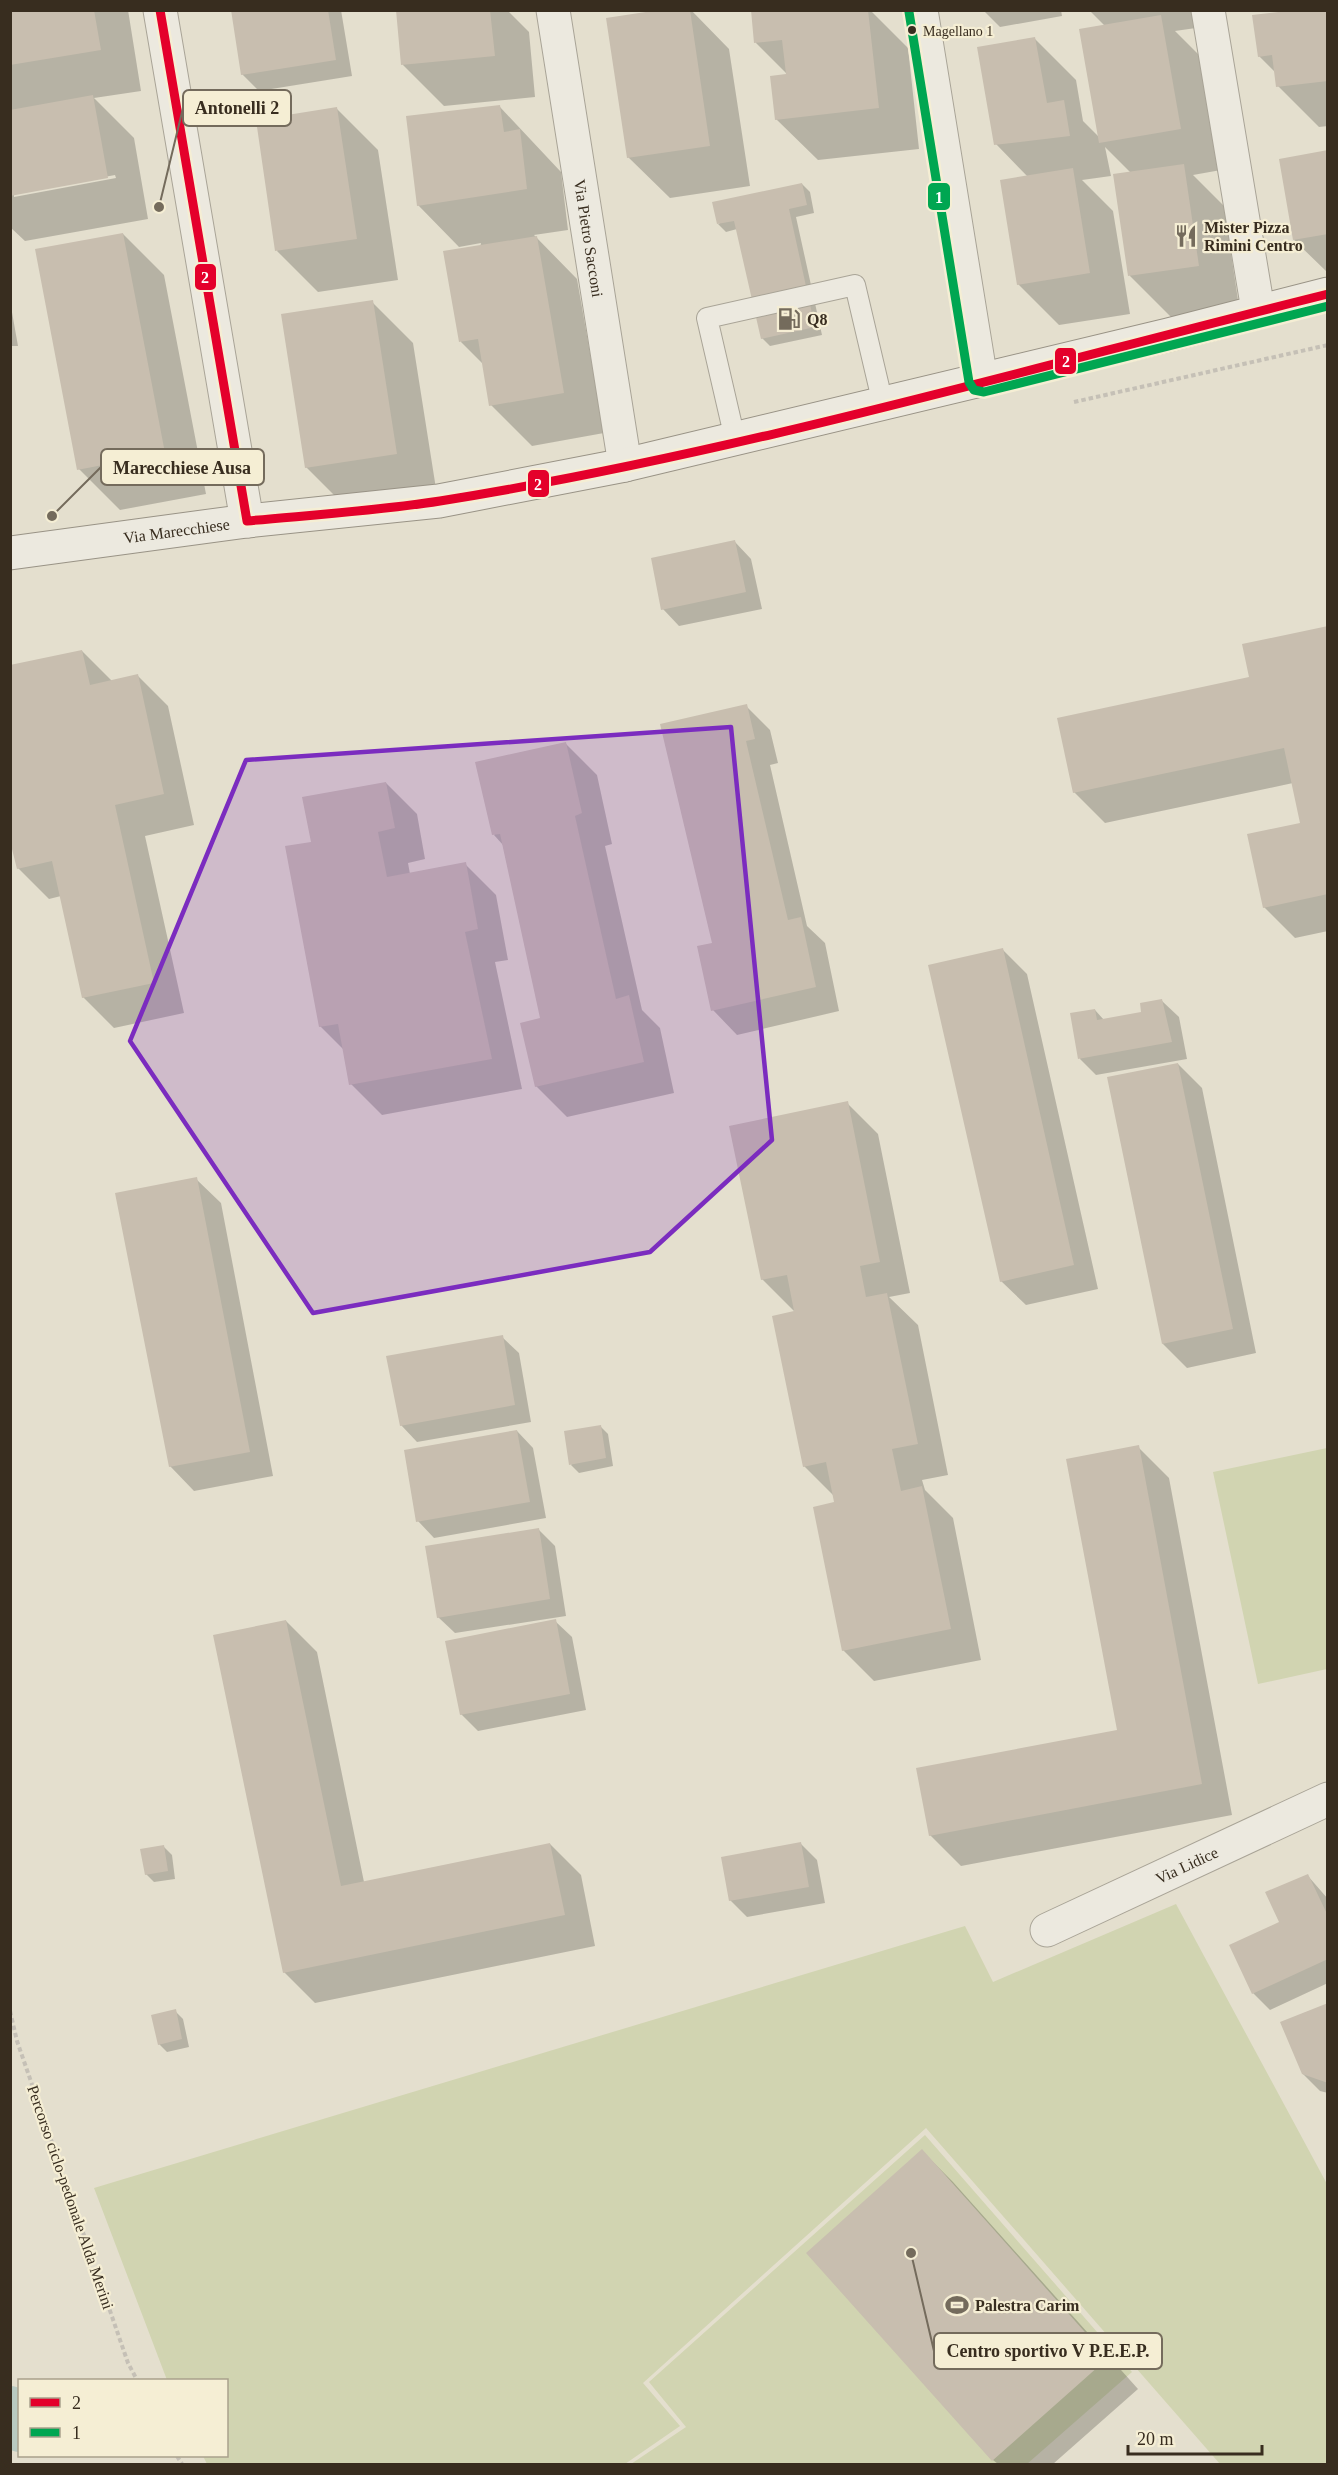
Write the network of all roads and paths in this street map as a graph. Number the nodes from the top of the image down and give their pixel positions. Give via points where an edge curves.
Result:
1 (160, 10) edge
2 (553, 10) edge
3 (921, 10) edge
4 (1208, 10) edge
5 (1328, 294) edge
6 (1258, 310) junction
7 (981, 380) junction
8 (883, 404) junction
9 (735, 439) junction
10 (626, 465) junction
11 (247, 521) junction
12 (10, 553) edge
13 (1328, 1799) edge
14 (1047, 1930) dead end
15 (10, 2011) edge
16 (136, 2379) edge

1 - 11 street
2 - 10 street, Via Pietro Sacconi
3 - 7 street
4 - 6 street
5 - 6 street, Via Marecchiese
6 - 7 street, Via Marecchiese
7 - 8 street, Via Marecchiese
8 - 9 street, Via Marecchiese
8 - 9 lane via 855,285 707,318
9 - 10 street, Via Marecchiese
10 - 11 street, Via Marecchiese via 439,501
11 - 12 street, Via Marecchiese
13 - 14 street, Via Lidice
15 - 16 path, Percorso ciclo-pedonale Alda Merini

